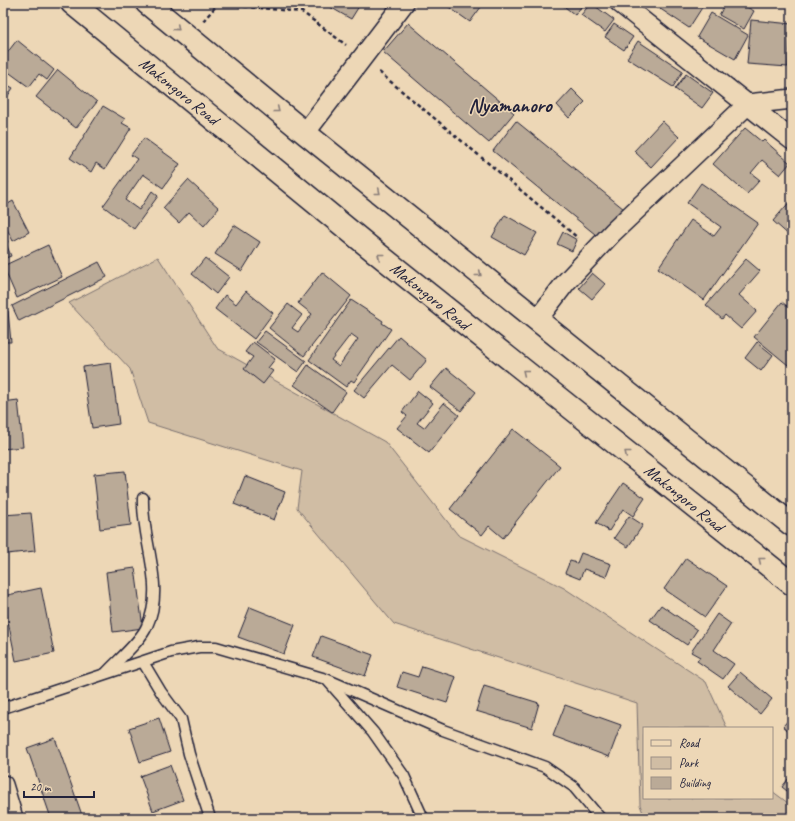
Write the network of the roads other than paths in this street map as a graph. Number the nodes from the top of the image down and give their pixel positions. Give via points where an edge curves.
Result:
1 (72, 3) edge
2 (147, 3) edge
3 (404, 3) edge
4 (620, 3) edge
5 (792, 99) edge
6 (748, 104) junction
7 (305, 133) junction
8 (792, 140) edge
9 (537, 320) junction
10 (143, 498) dead end
11 (792, 525) edge
12 (792, 584) edge
13 (143, 662) junction
14 (105, 674) junction
15 (326, 679) junction
16 (3, 708) edge
17 (3, 785) edge
18 (13, 818) edge
19 (210, 818) edge
20 (423, 818) edge
21 (600, 818) edge

12 -> 1 main road, Makongoro Road via 373,250
2 -> 7 main road
3 - 7 street
4 - 6 street
5 - 6 street
6 - 8 street
6 - 9 street via 595,252 566,282
7 -> 9 main road
9 - 11 main road
10 - 14 lane via 142,513 152,570 152,614 147,627
13 - 14 lane
13 - 15 lane via 171,652 216,647
13 - 19 lane via 181,719 189,754
14 - 16 lane
15 - 20 lane via 373,732 404,776
15 - 21 lane via 443,730 544,767 574,787
17 - 18 street

